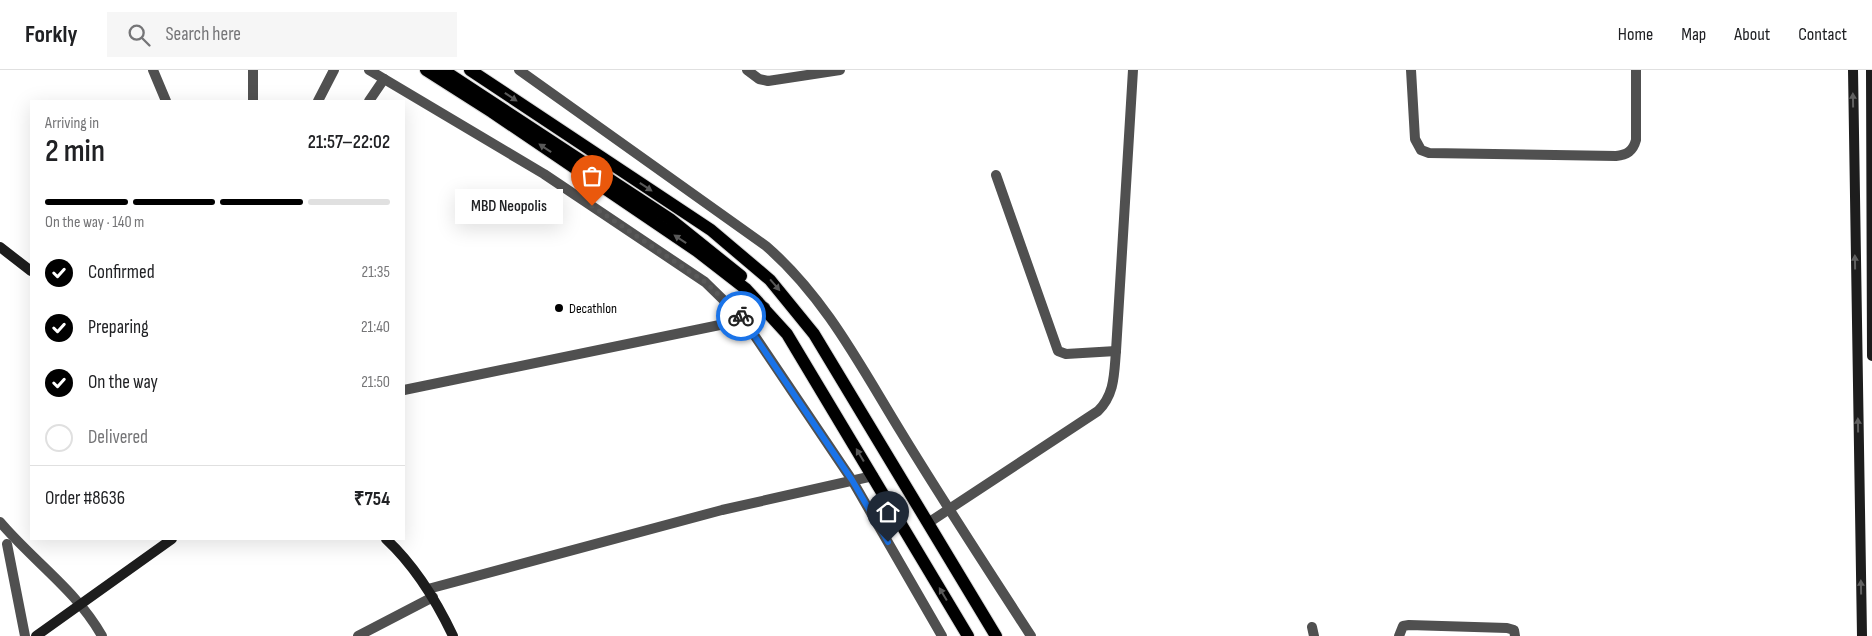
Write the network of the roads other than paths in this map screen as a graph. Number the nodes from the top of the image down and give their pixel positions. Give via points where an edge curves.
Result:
1 (153, 70) edge
2 (253, 70) edge
3 (334, 70) edge
4 (369, 70) edge
5 (426, 70) edge
6 (443, 70) edge
7 (470, 70) edge
8 (519, 70) edge
9 (748, 70) edge
10 (840, 70) edge
11 (1133, 70) edge
12 (1411, 70) edge
13 (1636, 70) edge
14 (1853, 70) edge
15 (1871, 70) edge
16 (808, 72) edge
17 (384, 79) junction
18 (166, 100) edge
19 (253, 100) edge
20 (319, 100) edge
21 (370, 100) edge
22 (1871, 168) edge
23 (996, 175) dead end
24 (0, 248) edge
25 (30, 270) edge
26 (746, 289) junction
27 (764, 307) junction
28 (744, 320) junction
29 (1116, 351) junction
30 (1872, 356) edge
31 (405, 390) edge
32 (873, 476) junction
33 (852, 480) junction
34 (949, 510) junction
35 (0, 522) edge
36 (928, 523) junction
37 (171, 540) edge
38 (387, 540) edge
39 (8, 543) edge
40 (431, 593) junction
41 (81, 603) junction
42 (25, 636) edge
43 (36, 636) edge
44 (102, 636) edge
45 (358, 636) edge
46 (453, 636) edge
47 (942, 636) edge
48 (968, 636) edge
49 (996, 636) edge
50 (1031, 636) edge
51 (1399, 636) edge
52 (1515, 636) edge
53 (1862, 636) edge

1 - 18 street
2 - 19 street
3 - 20 street
4 - 17 street
26 -> 5 main road via 697,251
6 - 26 main road via 670,219 734,269 743,278
7 -> 36 main road via 711,230 770,280 814,334
8 - 34 street via 783,261 827,313
9 - 16 street via 759,79 768,81
10 - 16 street
11 - 29 street
12 - 13 street via 1415,139 1421,150 1429,153 1616,156 1630,152 1636,140
53 -> 14 street
15 - 22 street
17 - 21 street
17 - 28 street via 560,184 705,282
22 - 30 street
23 - 29 street via 1058,350 1066,354
24 - 25 street
26 - 27 main road
27 - 28 street
32 -> 27 main road via 787,334
28 - 31 street
28 - 33 street
29 - 34 street via 1113,386 1106,403 1098,411
32 - 33 street
48 -> 32 main road
33 - 40 street via 722,510
33 - 47 street
34 - 36 street
34 - 50 street
35 - 39 street
36 - 49 main road
37 - 41 street
38 - 40 street via 399,550
39 - 41 street
39 - 42 street
40 - 45 street
40 - 46 street
41 - 43 street
41 - 44 street
51 - 52 street via 1403,626 1409,625 1507,628 1514,630

